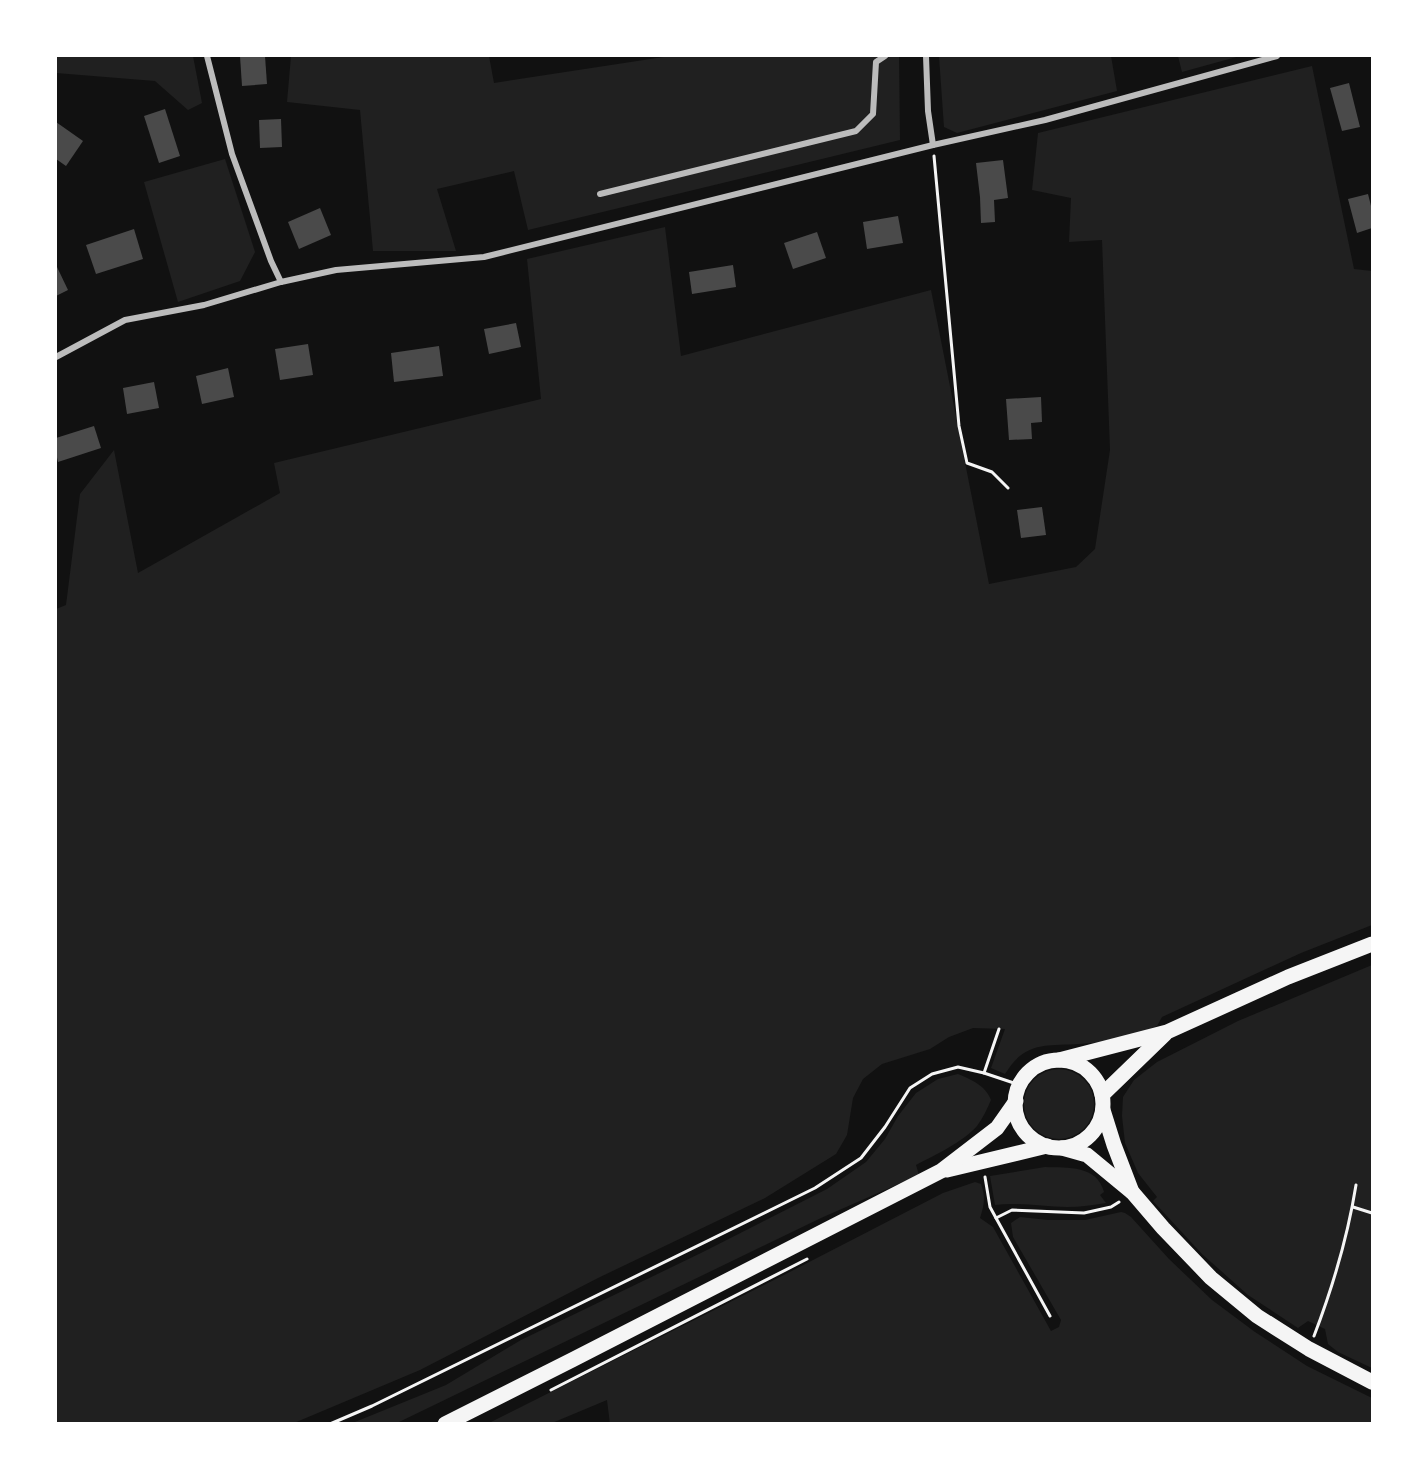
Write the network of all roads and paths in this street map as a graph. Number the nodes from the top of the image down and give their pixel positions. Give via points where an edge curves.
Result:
1 (207, 56) edge
2 (885, 56) edge
3 (926, 56) edge
4 (1277, 56) edge
5 (933, 145) junction
6 (600, 194) dead end
7 (281, 282) junction
8 (56, 357) edge
9 (1008, 488) dead end
10 (1372, 944) edge
11 (999, 1029) dead end
12 (1167, 1032) junction
13 (1059, 1060) junction
14 (984, 1073) junction
15 (1020, 1085) junction
16 (1016, 1101) junction
17 (1103, 1102) junction
18 (1055, 1147) junction
19 (941, 1172) junction
20 (984, 1175) dead end
21 (1356, 1185) dead end
22 (1133, 1193) junction
23 (1353, 1207) junction
24 (1372, 1214) edge
25 (996, 1218) junction
26 (1050, 1316) dead end
27 (1309, 1348) junction
28 (1372, 1382) edge
29 (330, 1424) edge
30 (445, 1424) edge

1 - 7 street via 232,154
2 - 6 street via 876,62 873,114 856,131
3 - 5 street
4 - 5 street via 1045,120
5 - 7 street via 484,258 336,270
5 - 9 path via 959,426 967,463 993,472
7 - 8 street via 204,305 125,320
10 - 12 main road
11 - 14 path
12 - 13 main road
12 - 17 main road
13 - 15 main road via 1036,1067
13 - 17 main road via 1087,1070 1097,1081
14 - 15 path
14 - 29 path via 958,1067 932,1074 910,1088 861,1158 814,1188
15 - 16 main road
16 - 18 main road via 1023,1129 1034,1140
16 - 19 main road via 998,1128
17 - 18 main road via 1099,1124 1089,1136 1077,1144
17 - 22 main road via 1114,1145
18 - 19 main road
18 - 22 main road via 1087,1155
19 - 30 main road
20 - 25 path
21 - 23 path
22 - 25 path via 1111,1207 1084,1213 1012,1210
22 - 27 main road via 1211,1278 1257,1316
23 - 24 path
23 - 27 path via 1327,1302
25 - 26 path
27 - 28 main road

